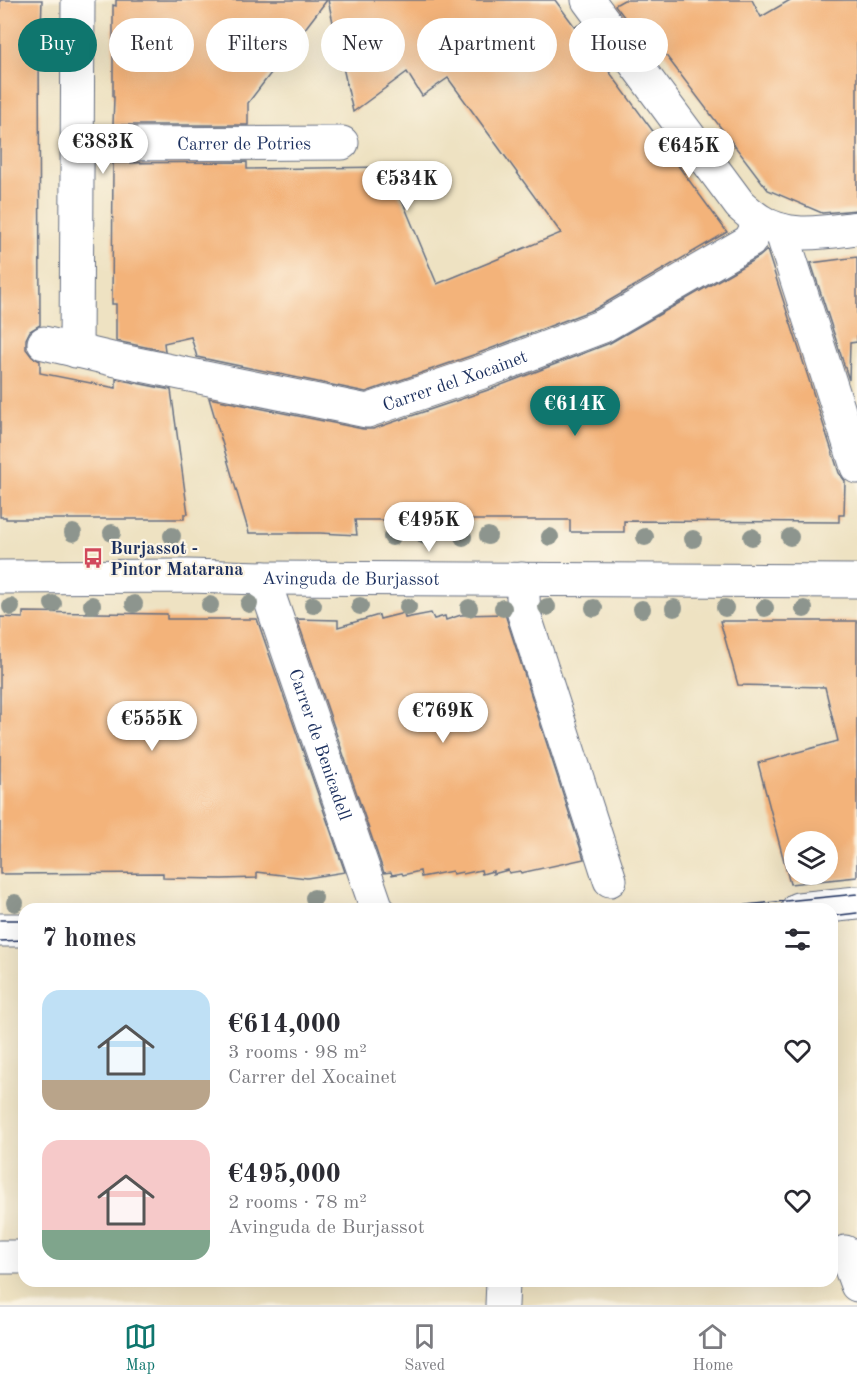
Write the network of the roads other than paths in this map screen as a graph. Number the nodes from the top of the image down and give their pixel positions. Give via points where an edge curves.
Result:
1 (78, 0) edge
2 (588, 0) edge
3 (342, 143) dead end
4 (110, 144) dead end
5 (771, 226) junction
6 (857, 228) edge
7 (44, 343) dead end
8 (76, 351) junction
9 (857, 467) edge
10 (0, 577) edge
11 (263, 578) junction
12 (522, 579) junction
13 (857, 581) edge
14 (610, 880) dead end
15 (375, 903) edge
16 (857, 903) edge
17 (838, 905) edge
18 (0, 930) edge
19 (18, 930) edge
20 (845, 1250) edge
21 (0, 1257) edge
22 (18, 1257) edge
23 (857, 1285) edge
24 (503, 1287) edge
25 (502, 1305) edge

1 - 8 street
2 - 5 street via 740,205
3 - 4 street, Carrer de Potries
5 - 6 street via 811,233
5 - 8 street, Carrer del Xocainet via 603,326 367,411
5 - 9 street
7 - 8 street, Carrer del Xocainet
10 - 11 street, Avinguda de Burjassot
11 - 12 street, Avinguda de Burjassot
11 - 15 street, Carrer de Benicadell
12 - 13 street, Avinguda de Burjassot
12 - 14 street via 524,614
16 - 17 street
18 - 19 street
20 - 23 street
21 - 22 street
24 - 25 street

